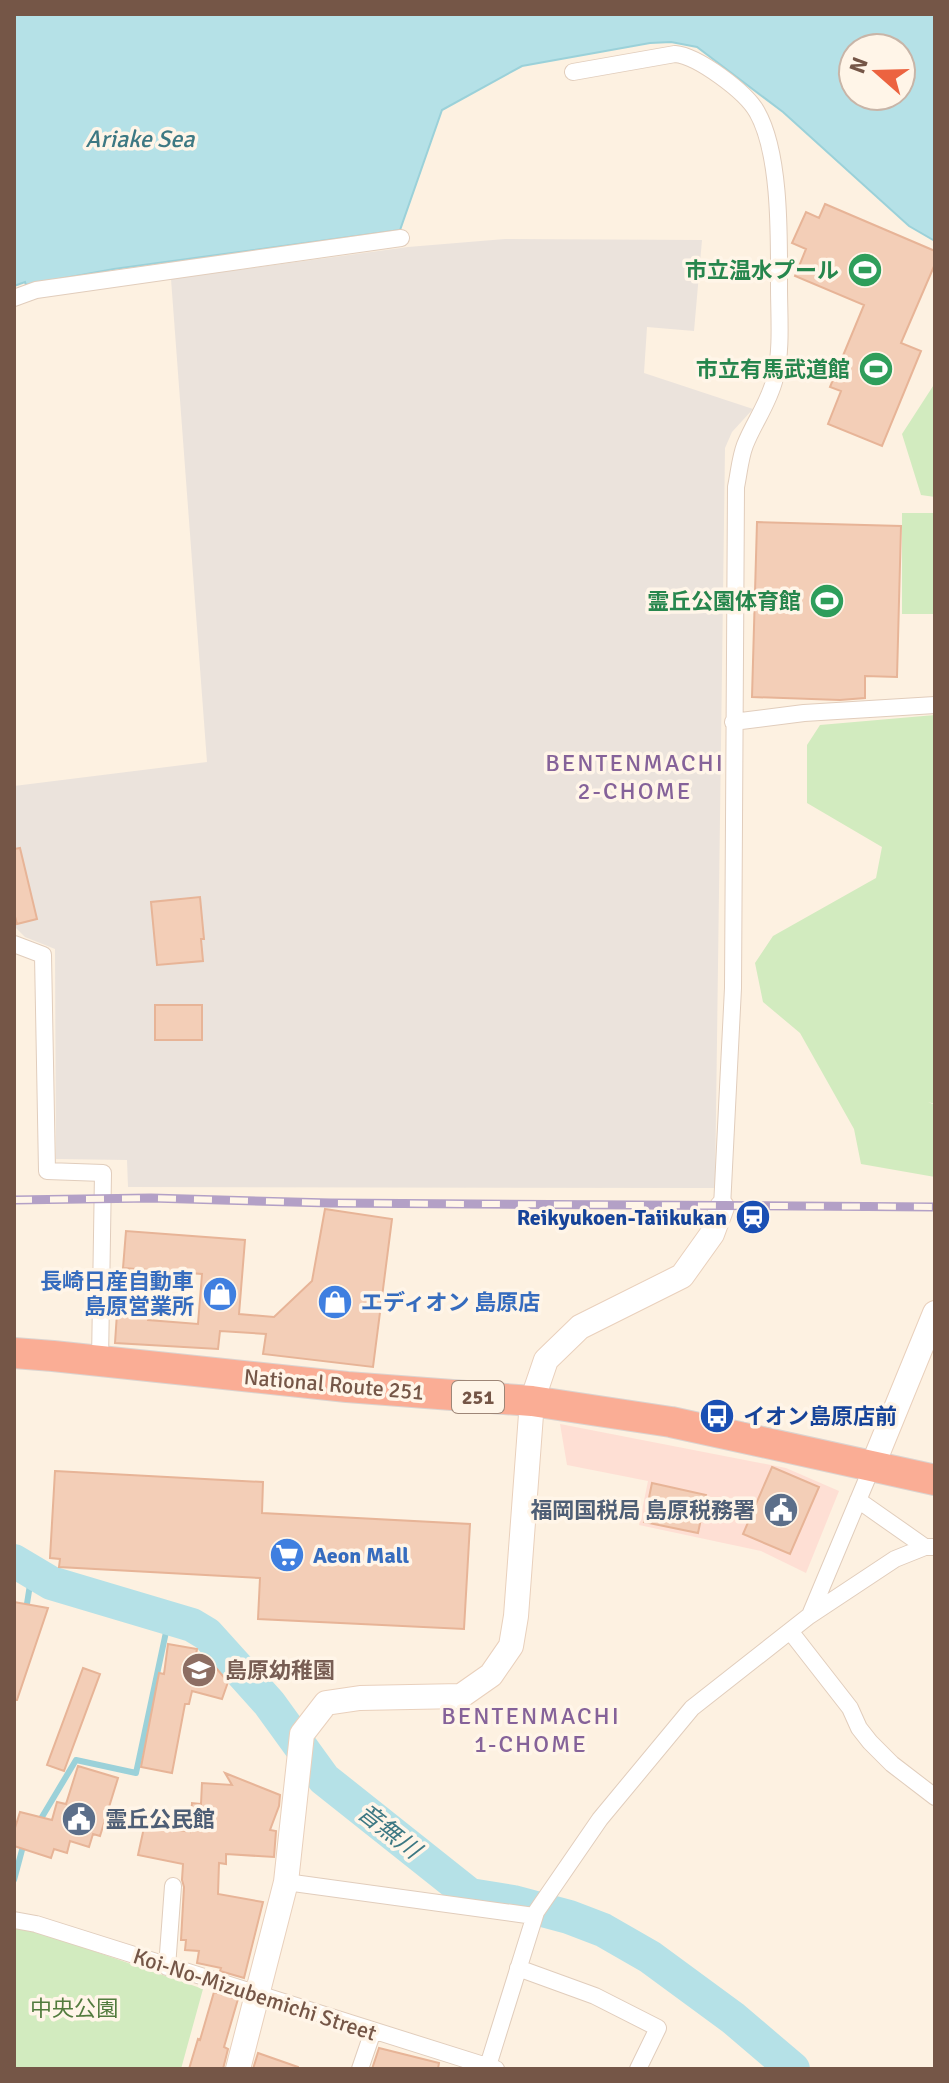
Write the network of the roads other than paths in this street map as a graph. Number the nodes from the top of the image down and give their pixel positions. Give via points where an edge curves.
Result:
1 (573, 72) dead end
2 (401, 238) dead end
3 (14, 298) edge
4 (935, 705) edge
5 (733, 722) junction
6 (14, 944) edge
7 (722, 1207) joint
8 (933, 1323) edge
9 (14, 1353) edge
10 (100, 1361) junction
11 (532, 1401) junction
12 (872, 1467) junction
13 (935, 1480) edge
14 (858, 1500) junction
15 (930, 1547) edge
16 (809, 1616) junction
17 (790, 1631) junction
18 (935, 1797) edge
19 (286, 1882) junction
20 (173, 1886) dead end
21 (538, 1909) junction
22 (14, 1920) edge
23 (167, 1967) junction
24 (518, 1968) junction
25 (258, 1995) junction
26 (373, 2031) junction
27 (490, 2068) edge
28 (238, 2069) edge
29 (360, 2069) edge
30 (638, 2069) edge

1 - 5 street via 675,54 690,57 748,100 766,132 779,224 779,329 775,377 744,447 736,487
2 - 3 street via 36,290
4 - 5 street
5 - 7 street via 733,988
6 - 10 street via 43,955 47,1171 103,1173
7 - 11 street via 712,1234 682,1276 580,1327 546,1360
8 - 12 street
9 - 10 highway, National Route 251 / 251
10 - 11 highway, National Route 251 / 251
11 - 12 highway, National Route 251 / 251 via 671,1422
11 - 19 street via 511,1646 491,1675 461,1696 326,1703 302,1734
12 - 13 highway, National Route 251 / 251
12 - 14 street
14 - 15 street
14 - 16 street
15 - 16 street via 895,1559
16 - 17 street
17 - 18 street via 870,1742
17 - 21 street via 692,1708 600,1819
19 - 21 street
19 - 25 street
20 - 23 street
21 - 24 street
22 - 23 street, Koi-No-Mizubemichi Street
23 - 25 street, Koi-No-Mizubemichi Street
24 - 27 street
24 - 30 street via 595,1996 658,2028
25 - 26 street, Koi-No-Mizubemichi Street
25 - 28 street
26 - 27 street, Koi-No-Mizubemichi Street
26 - 29 street

